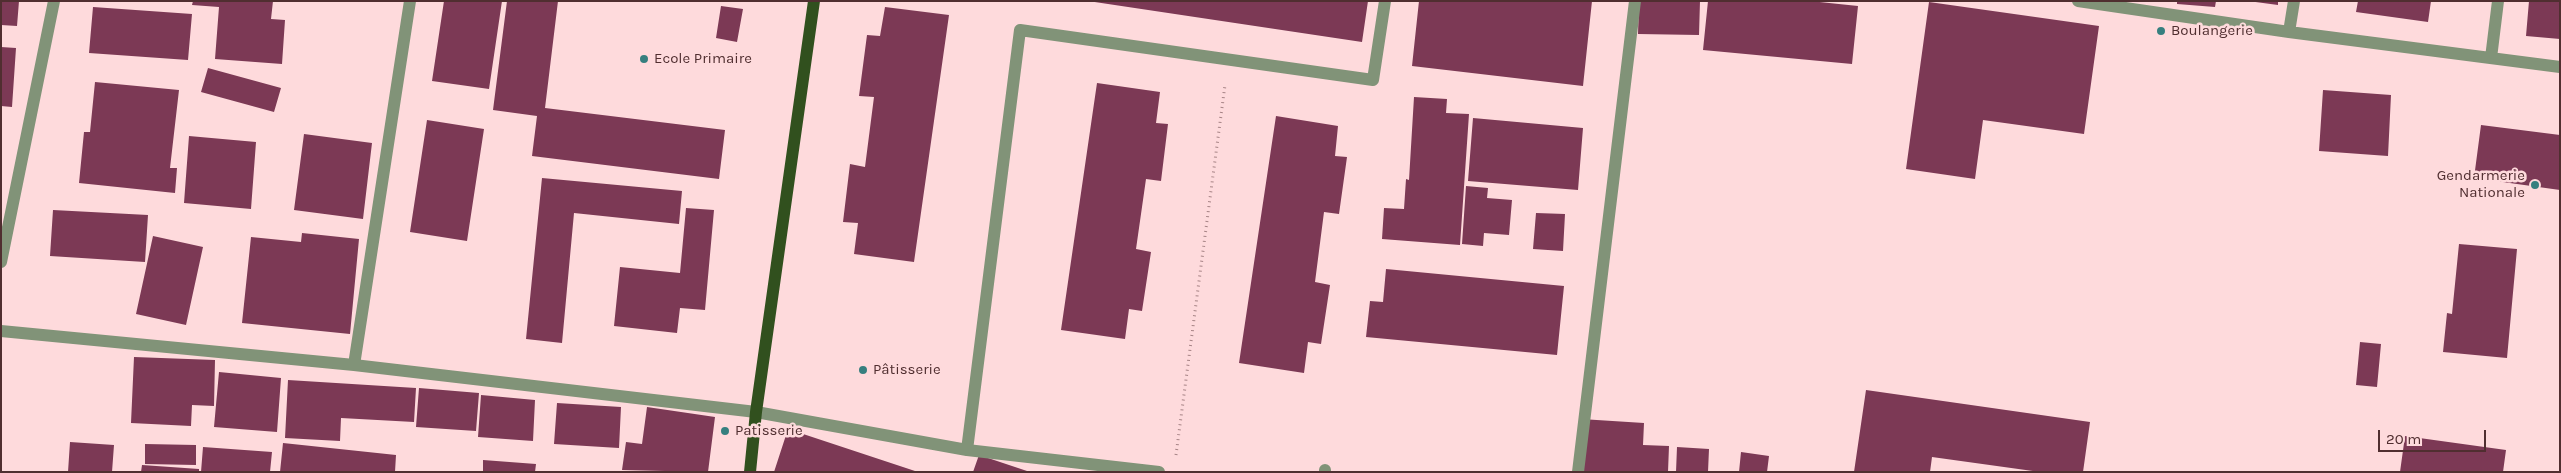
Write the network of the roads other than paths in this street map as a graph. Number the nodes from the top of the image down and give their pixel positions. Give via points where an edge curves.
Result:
1 (54, 1) edge
2 (410, 1) edge
3 (814, 1) edge
4 (1385, 1) edge
5 (1635, 1) edge
6 (2078, 1) edge
7 (2294, 1) edge
8 (2498, 1) edge
9 (2289, 32) junction
10 (2491, 58) junction
11 (2560, 67) edge
12 (1, 262) edge
13 (1, 331) edge
14 (354, 365) junction
15 (756, 412) junction
16 (967, 450) junction
17 (750, 472) edge
18 (1158, 472) edge
19 (1578, 472) edge

1 - 12 street
2 - 14 street
3 - 15 main road
4 - 16 street via 1373,80 1020,30
5 - 19 street
6 - 9 street
7 - 9 street
8 - 10 street
9 - 10 street
10 - 11 street
13 - 14 street
14 - 15 street
15 - 16 street
15 - 17 main road
16 - 18 street

